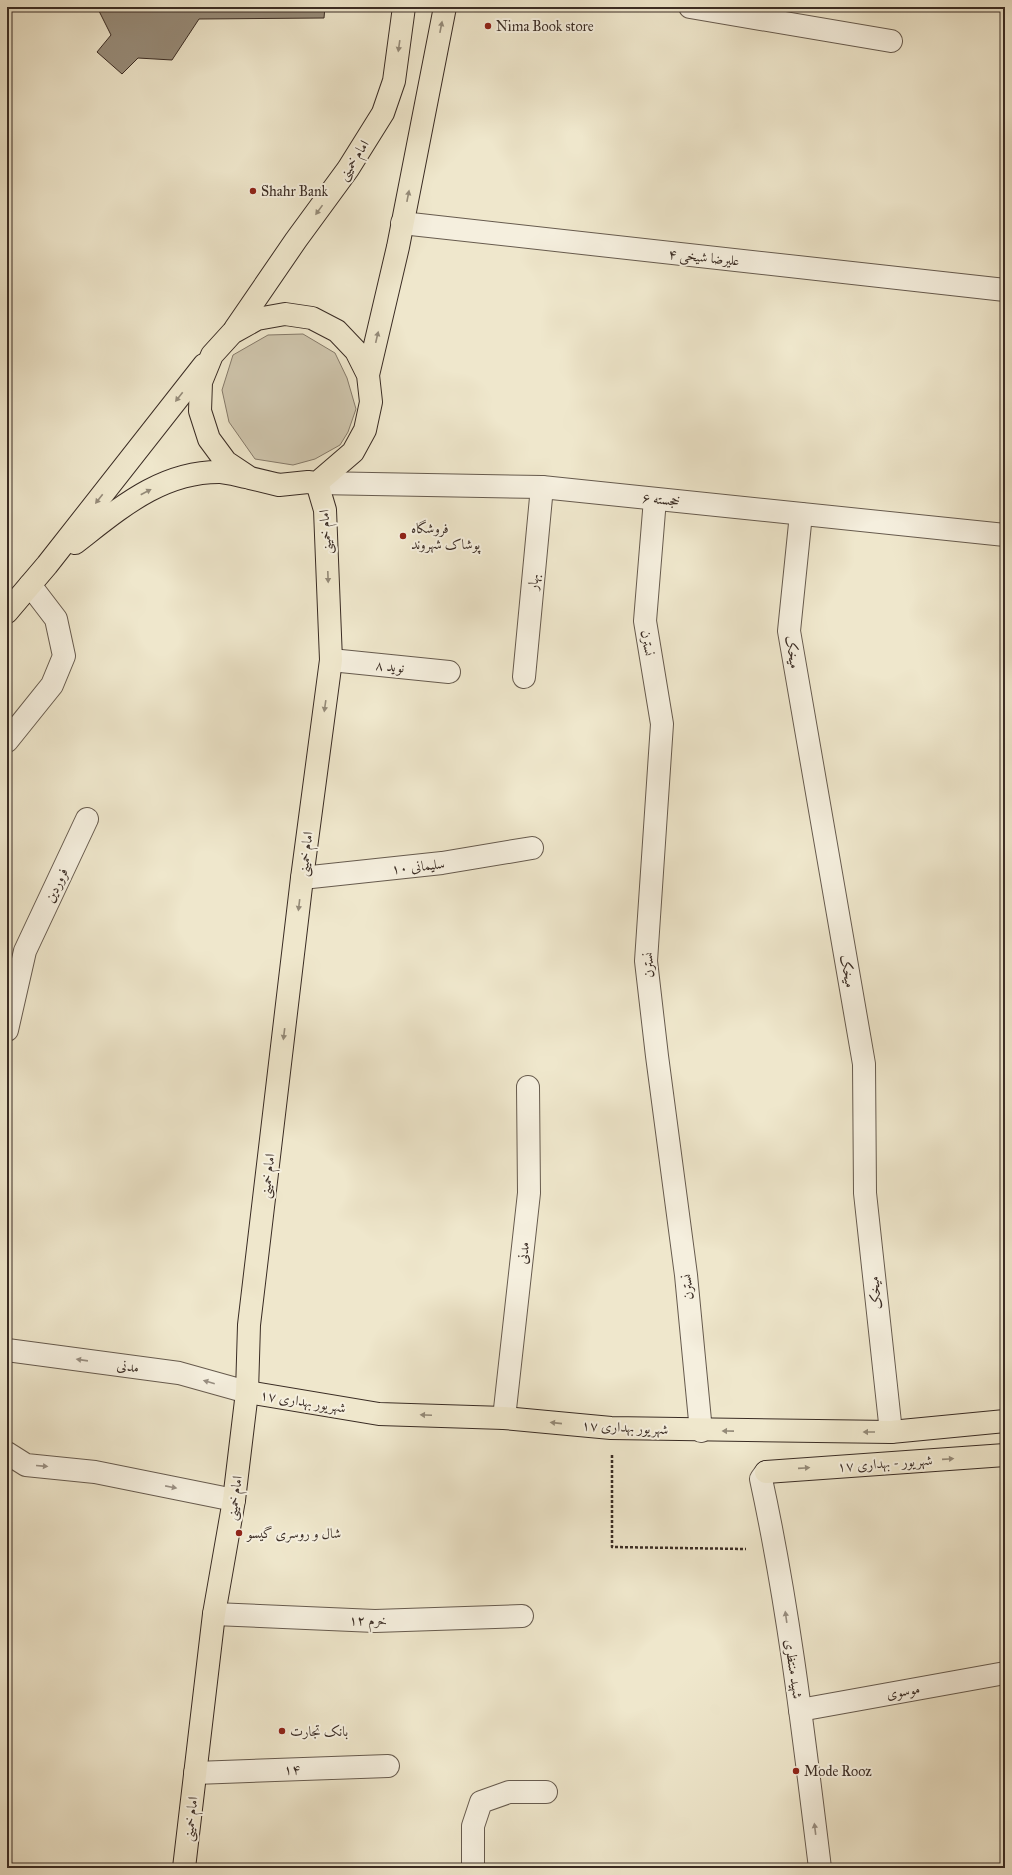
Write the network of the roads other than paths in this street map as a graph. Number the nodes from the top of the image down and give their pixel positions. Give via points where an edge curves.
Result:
1 (404, 7) edge
2 (445, 7) edge
3 (690, 7) edge
4 (891, 42) dead end
5 (402, 223) junction
6 (1005, 290) edge
7 (232, 333) junction
8 (212, 355) junction
9 (368, 375) junction
10 (250, 478) junction
11 (317, 483) junction
12 (542, 487) junction
13 (654, 499) junction
14 (800, 514) junction
15 (1005, 535) edge
16 (47, 565) junction
17 (30, 585) junction
18 (7, 612) edge
19 (331, 660) junction
20 (449, 672) dead end
21 (524, 677) dead end
22 (7, 741) edge
23 (87, 819) dead end
24 (532, 848) dead end
25 (302, 878) junction
26 (16, 948) edge
27 (7, 1030) edge
28 (528, 1087) dead end
29 (7, 1350) edge
30 (247, 1392) junction
31 (504, 1418) junction
32 (1005, 1421) edge
33 (701, 1431) junction
34 (891, 1432) junction
35 (7, 1453) edge
36 (1005, 1455) edge
37 (766, 1472) joint
38 (234, 1500) junction
39 (214, 1614) junction
40 (522, 1616) dead end
41 (1005, 1673) edge
42 (800, 1710) junction
43 (388, 1766) dead end
44 (195, 1773) junction
45 (546, 1792) dead end
46 (184, 1868) edge
47 (473, 1868) edge
48 (820, 1868) edge

1 -> 7 main road, امام خمینی via 394,81 383,113 348,169
5 -> 2 main road
3 - 4 street
5 - 6 street, علیرضا شیخی ۴
9 -> 5 main road
7 - 8 main road
7 - 9 main road via 256,319 285,314 312,318 337,331 356,350
8 - 10 main road via 201,382 200,411 209,439 226,462
8 -> 16 main road
9 - 11 main road via 371,402 365,430 353,452
10 - 11 main road via 279,485
16 -> 10 main road via 126,503 168,480 222,472
11 - 12 street, خجسته ۶
11 -> 19 main road, امام خمینی via 325,510
12 - 13 street, خجسته ۶
12 - 21 street, بهار
13 - 14 street, خجسته ۶
13 - 33 street, نسترن via 645,621 662,724 646,961 686,1276
14 - 15 street, خجسته ۶
14 - 34 street, میخک via 789,631 864,1064 865,1193
16 - 17 main road
17 - 18 main road
17 - 22 street via 56,619 64,656 52,685
19 - 20 street, نوید ۸
19 -> 25 main road, امام خمینی
23 - 26 street, فروردین
24 - 25 street, سلیمانی ۱۰ via 442,864
25 -> 30 main road, امام خمینی via 249,1325
26 - 27 street, فروردین
28 - 31 street, مدنی via 529,1192
30 -> 29 street, مدنی via 180,1373
31 -> 30 main road, ۱۷ شهریور بهداری via 379,1414
30 - 38 main road, امام خمینی
33 -> 31 main road, ۱۷ شهریور بهداری via 611,1428
32 - 34 main road, ۱۷ شهریور بهداری
34 -> 33 main road, ۱۷ شهریور بهداری
35 -> 38 street via 26,1465 95,1472
37 -> 36 main road, ۱۷ شهریور - بهداری
42 -> 37 street, شهید منتظری via 776,1549 761,1479
38 - 39 main road, امام خمینی
39 - 40 street, خرم ۱۲ via 375,1621
39 - 44 main road, امام خمینی
41 - 42 street, موسوی
48 -> 42 street, شهید منتظری
43 - 44 street, ۱۴
44 - 46 main road, امام خمینی
45 - 47 street via 509,1792 482,1802 473,1826

